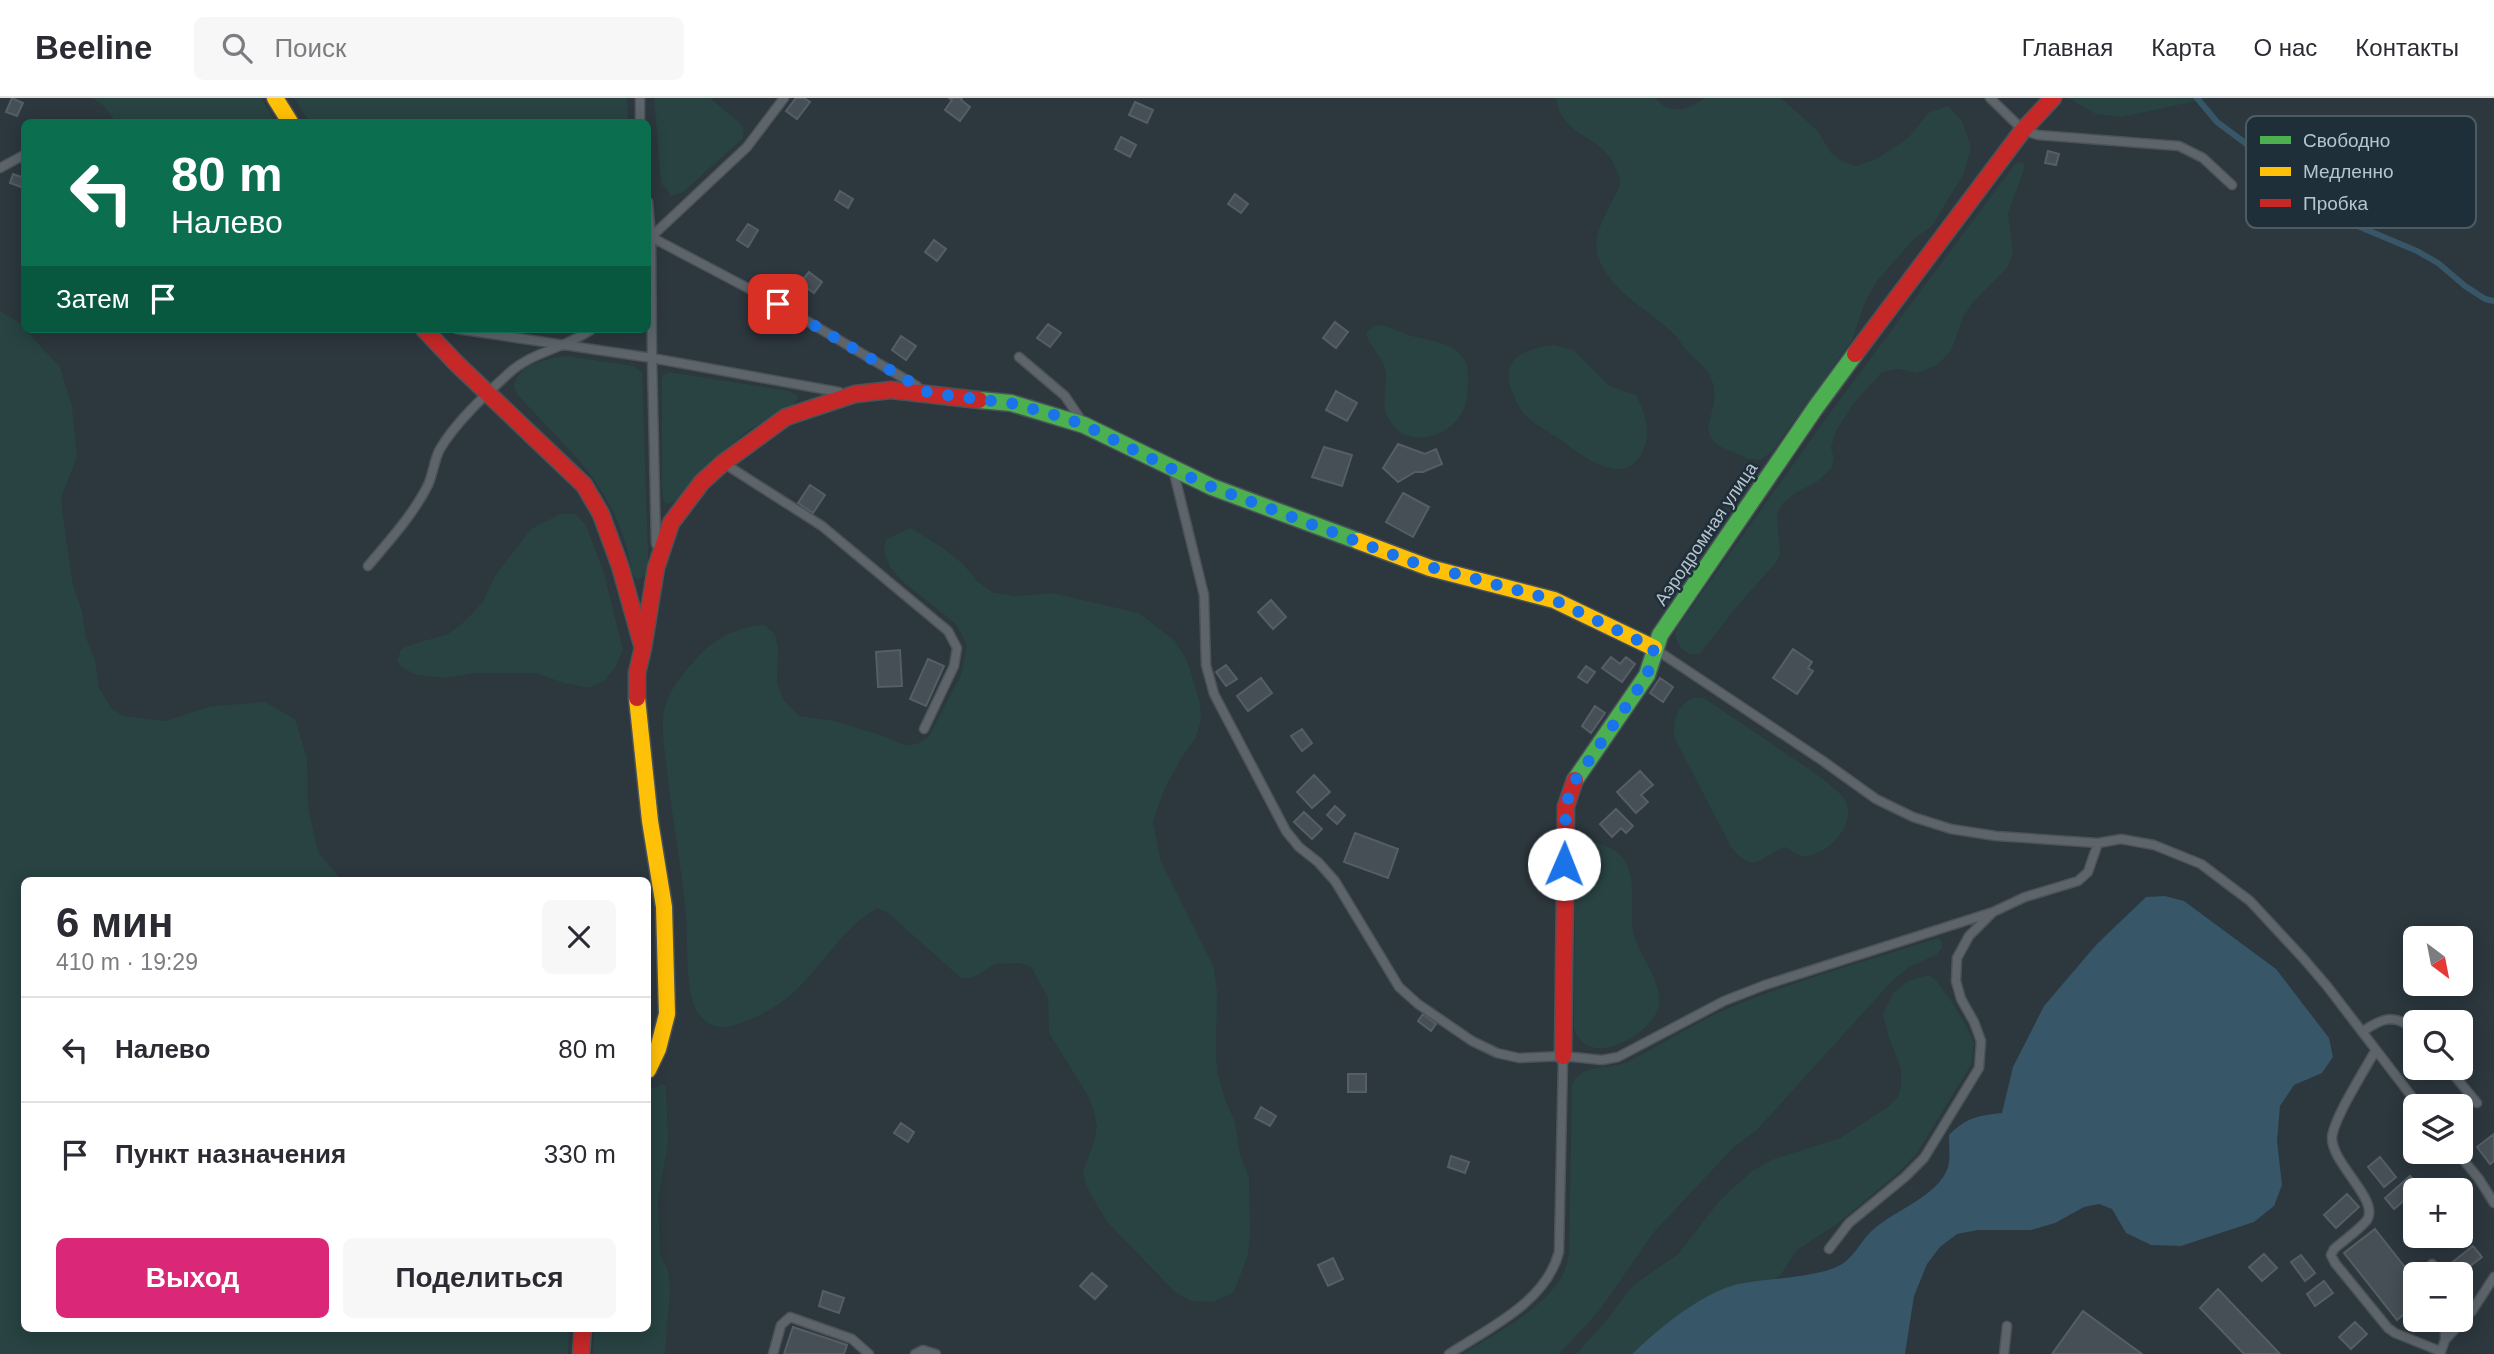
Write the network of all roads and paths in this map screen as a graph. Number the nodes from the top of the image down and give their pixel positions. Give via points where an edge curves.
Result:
1 (275, 98) edge
2 (640, 98) edge
3 (784, 98) edge
4 (1990, 98) edge
5 (2053, 98) edge
6 (288, 119) edge
7 (640, 119) edge
8 (2023, 130) junction
9 (21, 157) edge
10 (0, 168) edge
11 (2232, 185) dead end
12 (651, 239) edge
13 (651, 242) edge
14 (651, 319) edge
15 (428, 333) edge
16 (484, 333) edge
17 (585, 333) edge
18 (565, 345) junction
19 (1019, 357) dead end
20 (652, 358) junction
21 (929, 393) junction
22 (489, 394) junction
23 (855, 394) junction
24 (1084, 425) junction
25 (723, 463) junction
26 (1174, 470) junction
27 (368, 566) dead end
28 (656, 568) junction
29 (643, 648) junction
30 (1654, 648) junction
31 (924, 729) dead end
32 (2098, 843) junction
33 (1993, 912) junction
34 (2403, 1021) edge
35 (2362, 1032) junction
36 (2375, 1051) junction
37 (1563, 1056) junction
38 (651, 1064) edge
39 (2458, 1080) edge
40 (2409, 1094) edge
41 (2477, 1103) dead end
42 (2467, 1164) edge
43 (2494, 1203) edge
44 (1829, 1249) dead end
45 (2494, 1277) edge
46 (2007, 1326) dead end
47 (583, 1332) edge
48 (2445, 1332) edge
49 (2445, 1340) junction
50 (2440, 1352) edge
51 (581, 1354) edge
52 (773, 1354) edge
53 (869, 1354) edge
54 (915, 1354) edge
55 (936, 1354) edge
56 (1449, 1354) edge
57 (2004, 1354) edge

1 - 6 street
2 - 7 lane
3 - 12 lane via 747,147
4 - 8 lane
5 - 8 street, Аэродромная улица
8 - 11 lane via 2056,138 2179,146 2203,158
8 - 30 street, Аэродромная улица via 1816,407
9 - 10 lane
13 - 21 lane via 778,304
14 - 20 lane
15 - 22 street
16 - 18 lane
17 - 18 lane
18 - 20 lane
18 - 22 lane via 522,362
19 - 24 lane via 1065,396
20 - 23 lane
20 - 28 lane
21 - 23 street via 891,390
21 - 24 street via 1010,403
22 - 27 lane via 439,451 428,484
22 - 29 street via 584,485 601,514 620,566
23 - 25 street via 786,417
24 - 26 street
25 - 28 street via 671,523
25 - 31 lane via 821,526 948,631 957,648 954,666
26 - 30 street via 1394,555 1554,600
26 - 37 lane via 1204,594 1206,665 1214,694 1286,831 1335,881 1399,987 1418,1004 1497,1053 1519,1058
28 - 29 street
29 - 38 street via 637,700 664,907 667,981 667,1014
30 - 32 lane via 1876,799 1913,817 1985,835
30 - 37 street, Аэродромная улица via 1647,676 1581,769 1566,806
32 - 33 lane via 2088,872 2078,881
32 - 35 lane via 2121,839 2154,845 2201,864 2229,883 2303,958
33 - 37 lane via 1765,985 1724,1001 1618,1057
33 - 44 lane via 1969,936 1957,958 1961,999 1981,1041 1979,1068 1924,1158 1849,1223
34 - 35 lane via 2381,1020
35 - 36 lane
36 - 40 lane
36 - 50 lane via 2332,1136 2334,1152 2367,1199 2370,1212 2331,1255 2388,1328
37 - 56 lane via 1555,1270 1541,1289
39 - 41 lane
42 - 43 lane
45 - 49 lane via 2472,1311
46 - 57 lane
47 - 51 street
48 - 49 lane
49 - 50 lane
52 - 53 lane via 781,1325 790,1317 852,1339
54 - 55 lane via 923,1350

